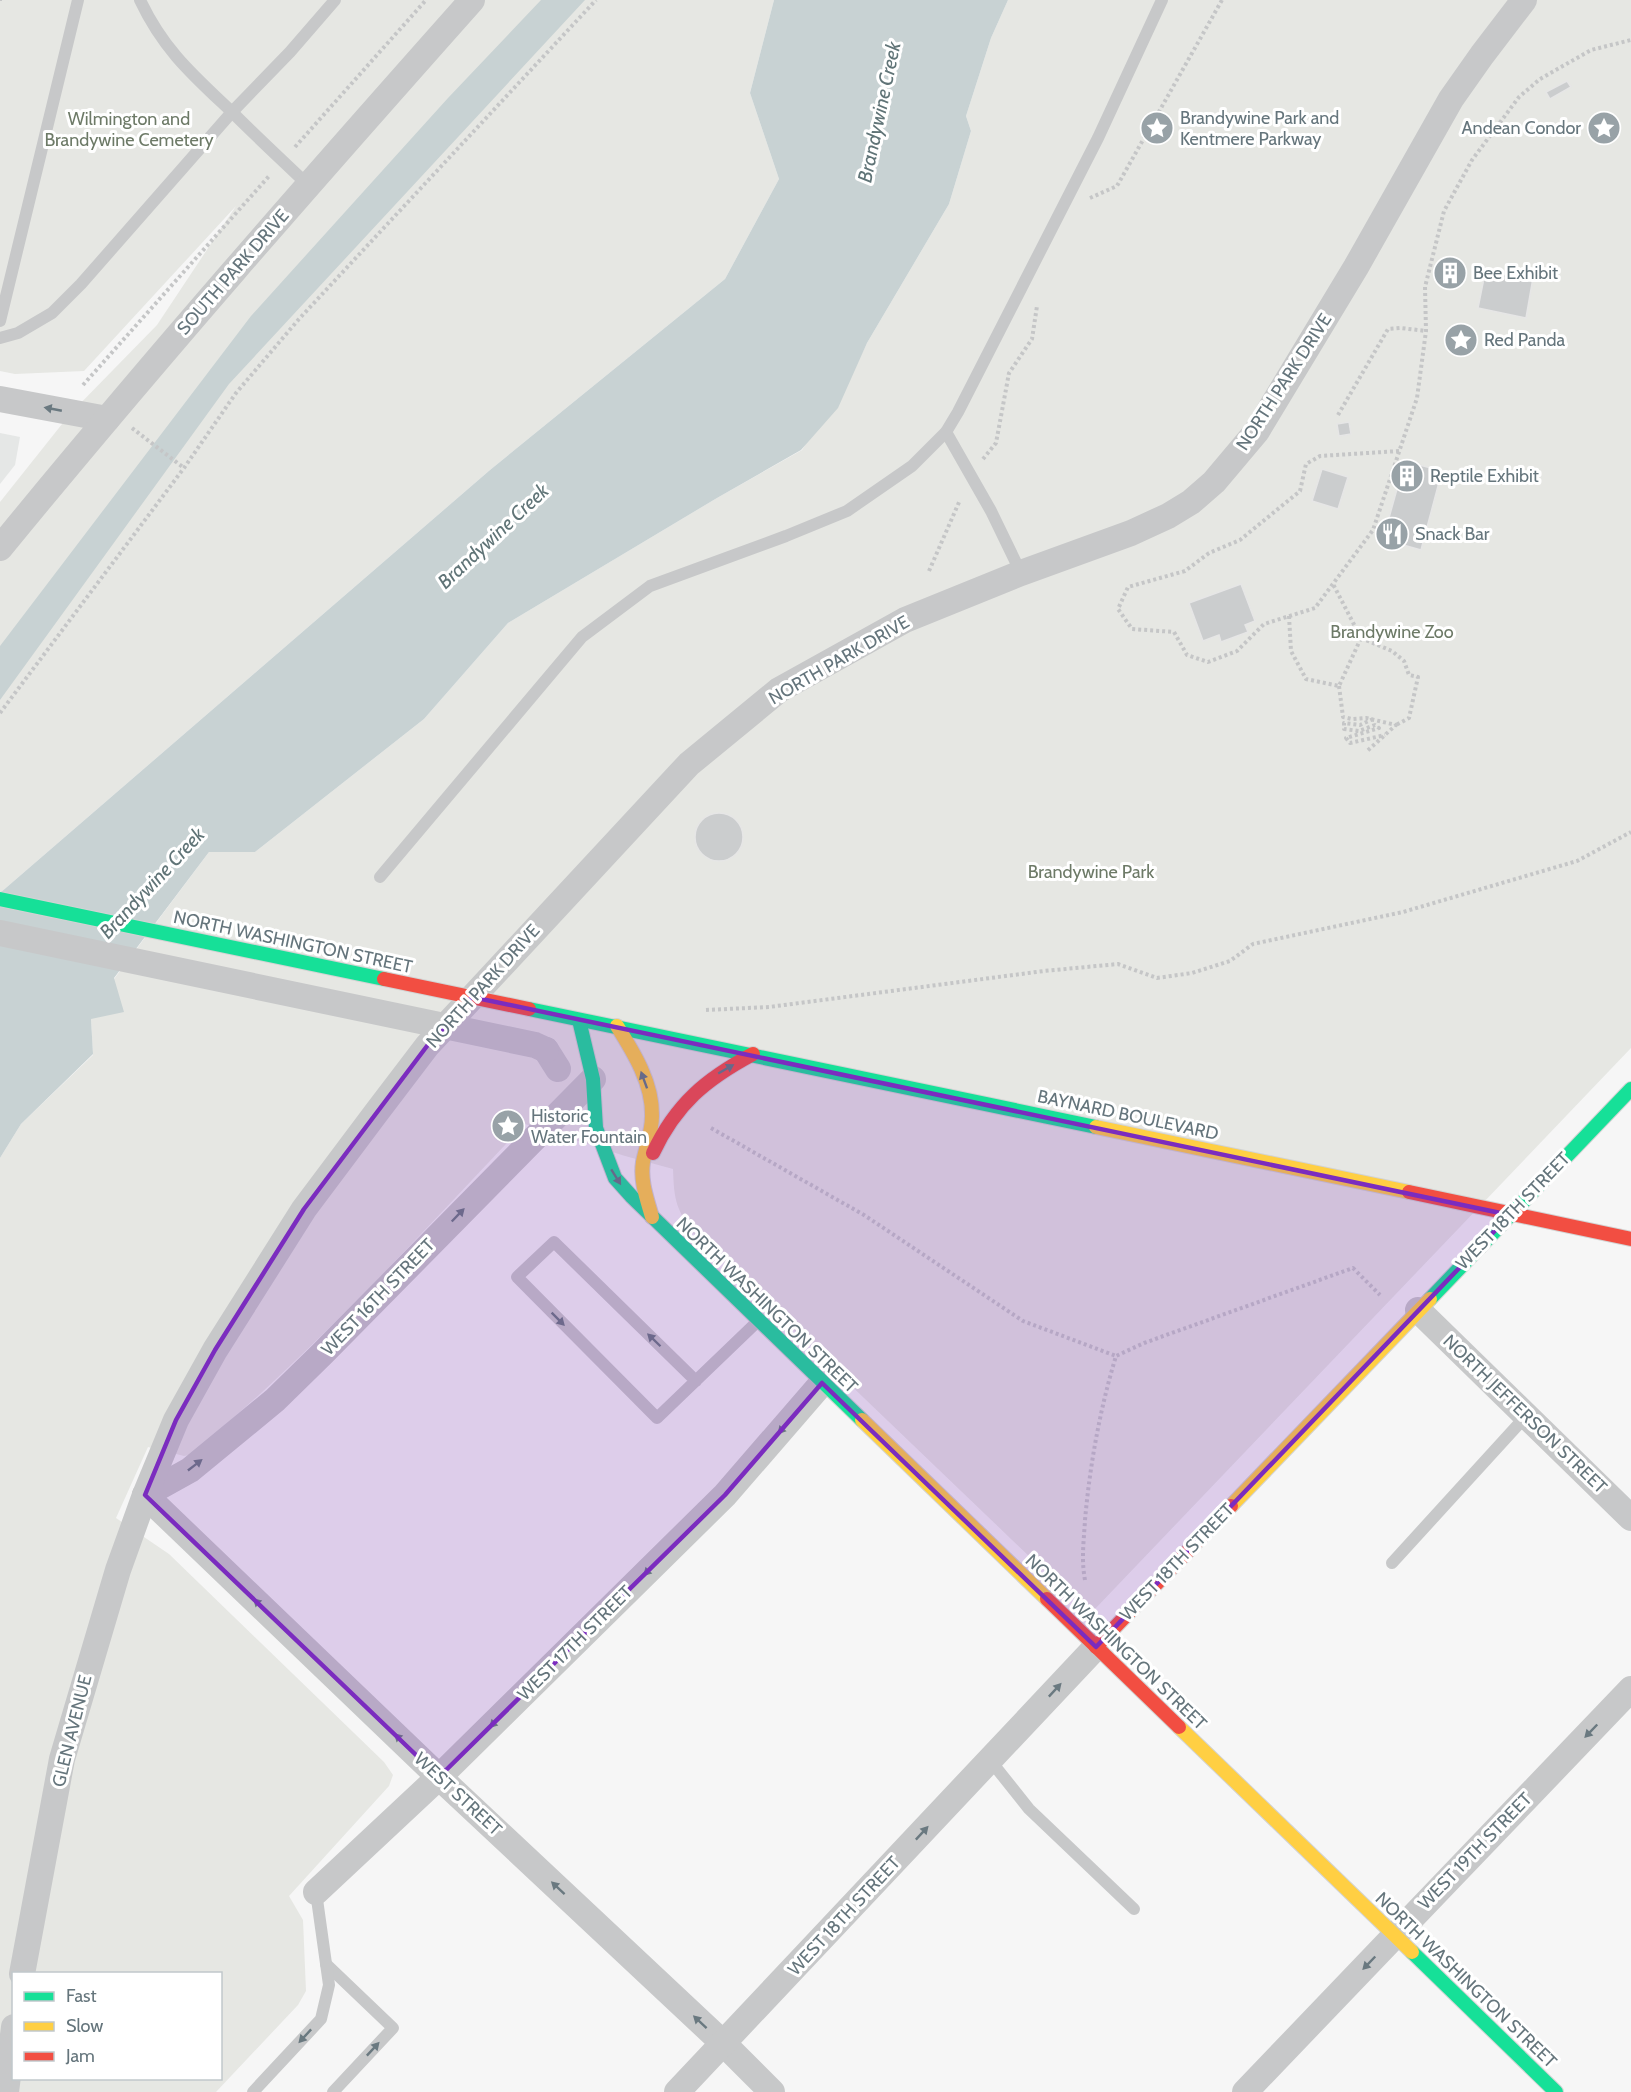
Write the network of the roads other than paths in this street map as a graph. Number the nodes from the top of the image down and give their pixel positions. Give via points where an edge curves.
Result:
1 (78, 0) edge
2 (140, 0) edge
3 (335, 0) edge
4 (472, 0) edge
5 (1162, 0) edge
6 (1524, 0) edge
7 (232, 112) junction
8 (308, 185) junction
9 (0, 321) edge
10 (0, 338) edge
11 (0, 399) edge
12 (106, 419) junction
13 (946, 432) junction
14 (0, 548) edge
15 (1021, 573) junction
16 (380, 877) dead end
17 (0, 899) edge
18 (0, 933) edge
19 (579, 1020) junction
20 (618, 1026) junction
21 (753, 1054) junction
22 (552, 1060) dead end
23 (593, 1079) junction
24 (1631, 1089) edge
25 (642, 1179) junction
26 (1510, 1215) junction
27 (652, 1218) junction
28 (1631, 1239) edge
29 (1418, 1310) junction
30 (758, 1321) junction
31 (696, 1381) junction
32 (822, 1383) junction
33 (1526, 1416) junction
34 (145, 1495) junction
35 (1631, 1518) edge
36 (1392, 1563) dead end
37 (1096, 1647) junction
38 (1631, 1689) edge
39 (990, 1760) junction
40 (439, 1777) junction
41 (316, 1892) joint
42 (1134, 1909) dead end
43 (1395, 1936) junction
44 (326, 1964) junction
45 (22, 1972) edge
46 (12, 2043) edge
47 (724, 2044) junction
48 (6, 2092) edge
49 (253, 2092) edge
50 (333, 2092) edge
51 (677, 2092) edge
52 (772, 2092) edge
53 (1245, 2092) edge
54 (1556, 2092) edge

1 - 9 lane
2 - 7 lane via 171,52
3 - 7 lane
4 - 8 street, SOUTH PARK DRIVE
5 - 13 lane via 1098,138
6 - 15 street, NORTH PARK DRIVE via 1451,99 1309,345 1257,431 1237,456 1191,502 1168,516
7 - 8 lane
7 - 10 lane via 52,313 18,333
8 - 12 street, SOUTH PARK DRIVE
12 -> 11 street
12 - 14 street, SOUTH PARK DRIVE
13 - 15 lane
13 - 16 lane via 912,466 847,511 650,586 582,637
15 - 34 street, NORTH PARK DRIVE via 905,620 825,663 779,690 689,764 427,1046 319,1190 215,1350 176,1420
17 - 19 street, NORTH WASHINGTON STREET, bridge
18 - 22 street, bridge via 523,1043
19 - 20 street, NORTH WASHINGTON STREET
19 - 23 street, NORTH WASHINGTON STREET
20 - 21 street, BAYNARD BOULEVARD
25 -> 20 street, NORTH WASHINGTON STREET via 652,1109 632,1048
25 -> 21 street via 664,1127 678,1109 712,1076
21 - 26 street, BAYNARD BOULEVARD
23 -> 27 street, NORTH WASHINGTON STREET via 596,1128 603,1151 615,1178
34 -> 23 street, WEST 16TH STREET via 190,1470 275,1400
24 - 26 street, WEST 18TH STREET
25 - 27 street, NORTH WASHINGTON STREET
26 - 28 street, BAYNARD BOULEVARD
26 - 29 street, WEST 18TH STREET
27 - 30 street, NORTH WASHINGTON STREET
29 - 33 street, NORTH JEFFERSON STREET
29 - 37 street, WEST 18TH STREET
30 - 31 lane
30 - 32 street, NORTH WASHINGTON STREET
31 -> 31 lane via 554,1242 517,1277 657,1418
32 - 37 street, NORTH WASHINGTON STREET
32 -> 40 street, WEST 17TH STREET via 725,1495
33 - 35 street, NORTH JEFFERSON STREET
33 - 36 lane
40 -> 34 street, WEST STREET
34 - 45 street, GLEN AVENUE via 118,1570 63,1759
39 -> 37 street, WEST 18TH STREET
37 - 43 street, NORTH WASHINGTON STREET
38 -> 43 street, WEST 19TH STREET
39 - 42 lane via 1029,1809
47 -> 39 street, WEST 18TH STREET
40 - 41 street, WEST 17TH STREET
47 -> 40 street, WEST STREET
41 - 44 lane
43 -> 53 street, WEST 19TH STREET
43 - 54 street, NORTH WASHINGTON STREET
44 -> 49 lane via 329,1985 321,2019
50 -> 44 lane via 393,2028
46 - 48 street
47 - 51 street, WEST 18TH STREET
47 - 52 street, WEST STREET

